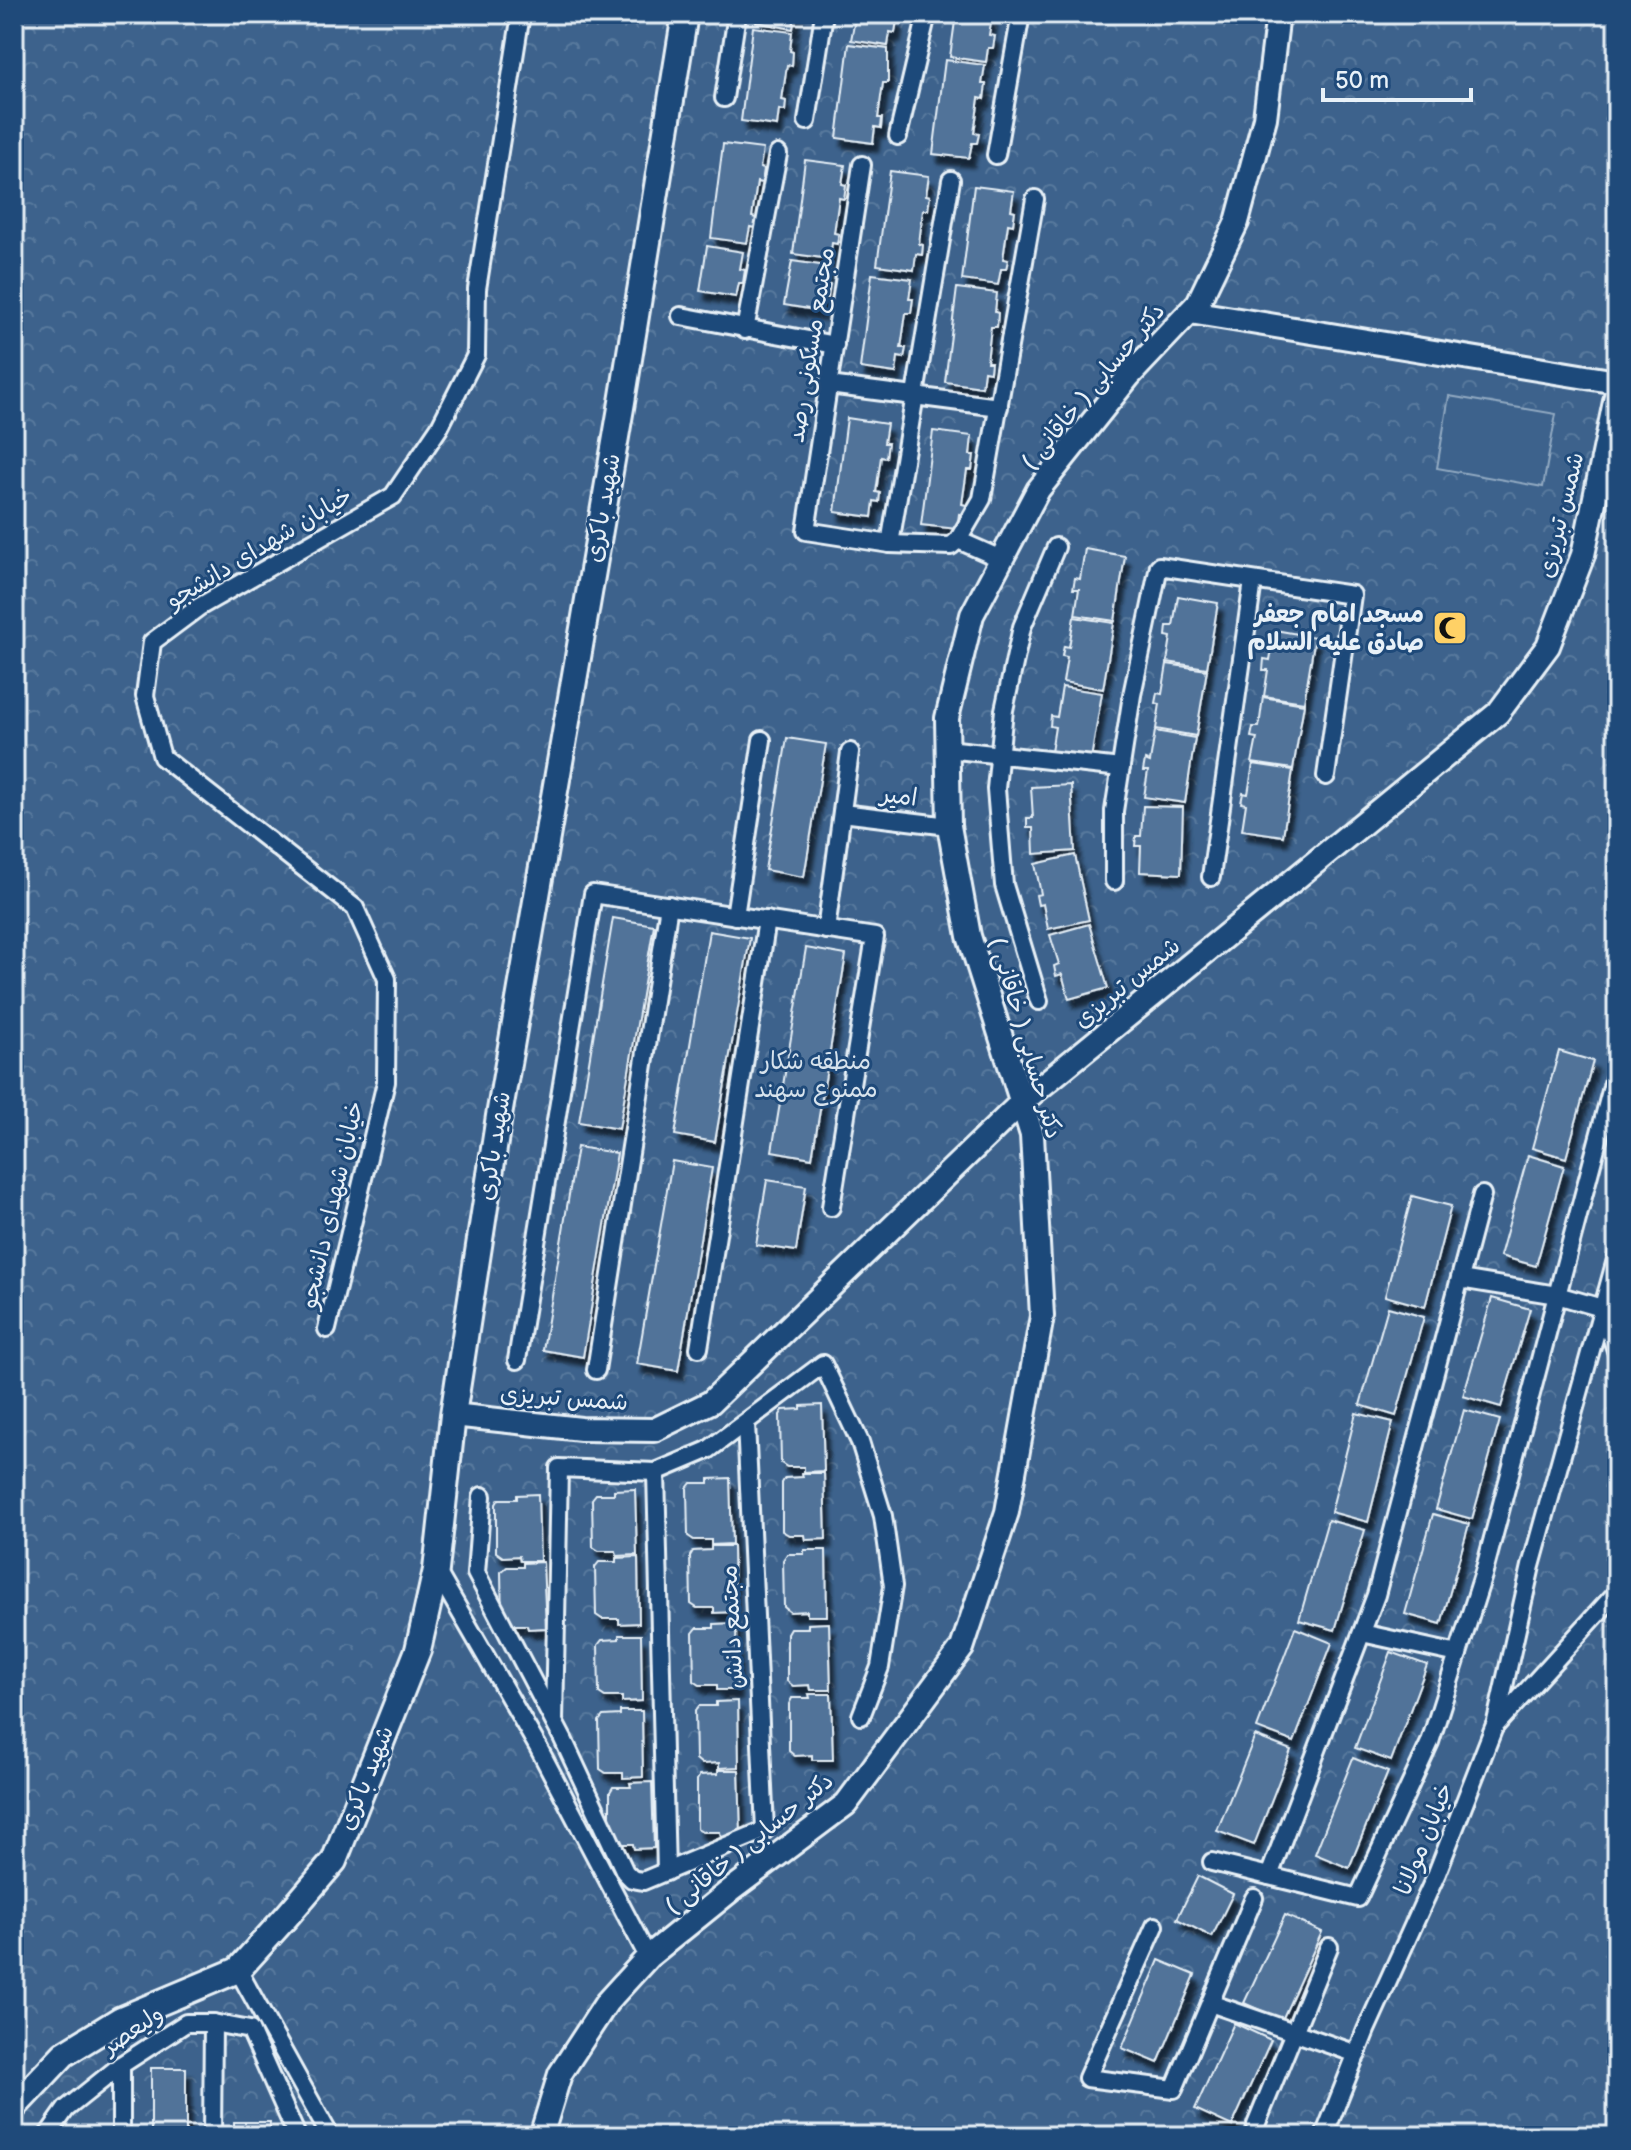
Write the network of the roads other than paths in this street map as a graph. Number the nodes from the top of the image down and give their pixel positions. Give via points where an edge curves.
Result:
1 (521, 14) edge
2 (685, 14) edge
3 (737, 14) edge
4 (824, 14) edge
5 (927, 14) edge
6 (1021, 14) edge
7 (1278, 14) edge
8 (724, 98) dead end
9 (807, 121) dead end
10 (898, 136) dead end
11 (778, 154) dead end
12 (996, 155) dead end
13 (862, 165) dead end
14 (951, 180) dead end
15 (1035, 199) dead end
16 (1190, 312) junction
17 (681, 316) dead end
18 (745, 330) junction
19 (835, 345) junction
20 (1617, 382) edge
21 (829, 385) junction
22 (1617, 392) edge
23 (915, 399) junction
24 (999, 407) junction
25 (958, 540) junction
26 (890, 544) junction
27 (1056, 547) dead end
28 (1001, 559) junction
29 (1253, 581) junction
30 (762, 740) dead end
31 (947, 749) junction
32 (850, 752) dead end
33 (1000, 754) junction
34 (1121, 768) junction
35 (1326, 776) dead end
36 (842, 813) junction
37 (949, 826) junction
38 (1211, 877) dead end
39 (1114, 881) dead end
40 (669, 905) junction
41 (735, 916) junction
42 (767, 920) junction
43 (826, 930) junction
44 (1039, 1001) dead end
45 (1617, 1068) edge
46 (1022, 1102) junction
47 (1482, 1195) dead end
48 (831, 1207) dead end
49 (1617, 1256) edge
50 (1612, 1272) junction
51 (1460, 1279) junction
52 (1557, 1295) junction
53 (1602, 1308) junction
54 (327, 1329) dead end
55 (699, 1348) dead end
56 (1617, 1353) edge
57 (517, 1360) dead end
58 (596, 1370) dead end
59 (453, 1415) junction
60 (746, 1423) junction
61 (656, 1472) junction
62 (482, 1496) dead end
63 (436, 1570) junction
64 (1617, 1592) edge
65 (1362, 1633) junction
66 (1458, 1654) junction
67 (861, 1716) dead end
68 (554, 1722) junction
69 (1494, 1727) junction
70 (563, 1739) junction
71 (538, 1747) junction
72 (1212, 1862) dead end
73 (666, 1872) junction
74 (1269, 1876) junction
75 (1254, 1898) dead end
76 (1155, 1926) dead end
77 (1329, 1947) dead end
78 (648, 1957) junction
79 (238, 1970) junction
80 (1210, 2003) junction
81 (213, 2023) junction
82 (1294, 2032) junction
83 (1357, 2054) junction
84 (121, 2065) junction
85 (14, 2107) edge
86 (1256, 2125) dead end
87 (294, 2133) edge
88 (47, 2136) edge
89 (121, 2136) edge
90 (212, 2136) edge
91 (330, 2136) edge
92 (541, 2136) edge
93 (1324, 2136) edge

1 - 54 street, خیابان شهدای دانشجو via 477,289 476,355 439,428 393,496 199,607 152,642 145,696 162,757 355,908 387,979 386,1082
2 - 59 main road, شهید باکری
3 - 8 street
4 - 9 street
5 - 10 street
6 - 12 street
7 - 16 street, دکتر حسابی ( خاقانی ) via 1265,118 1237,222
11 - 18 street
13 - 19 street, مجتمع مسکونی رصد
14 - 23 street
15 - 24 street
16 - 20 street
16 - 28 street, دکتر حسابی ( خاقانی ) via 1129,376 1038,490
17 - 18 street
18 - 19 street
19 - 21 street, مجتمع مسکونی رصد
21 - 23 street
21 - 26 street, مجتمع مسکونی رصد via 806,531
22 - 46 street, شمس تبریزی via 1583,555 1548,646 1498,713
23 - 24 street
23 - 26 street
24 - 25 street via 982,499
25 - 26 street via 951,546
25 - 28 street
27 - 33 street via 1022,627
28 - 31 street, دکتر حسابی ( خاقانی ) via 972,615 947,718
29 - 34 street via 1159,566
29 - 35 street via 1352,595
29 - 38 street
30 - 41 street
31 - 33 street
31 - 37 street, دکتر حسابی ( خاقانی )
32 - 36 street
33 - 34 street
33 - 44 street via 996,789 1004,885
34 - 39 street via 1114,811
36 - 37 street, امیر
36 - 43 street
37 - 46 street, دکتر حسابی ( خاقانی ) via 969,936
40 - 41 street
40 - 57 street via 593,894
40 - 58 street
41 - 42 street
42 - 43 street
42 - 55 street
43 - 48 street via 875,937
45 - 52 street
46 - 59 street, شمس تبریزی via 711,1402 654,1430 581,1429
46 - 78 street, دکتر حسابی ( خاقانی ) via 1032,1135 1042,1316 1007,1512 962,1648 846,1804
47 - 51 street
49 - 50 street
50 - 53 street
50 - 56 street via 1608,1327
51 - 52 street
51 - 65 street
52 - 53 street
52 - 66 street
53 - 69 street via 1531,1566
59 - 63 main road, شهید باکری
60 - 61 street via 708,1450
60 - 67 street via 823,1364 860,1442 883,1516 893,1586 880,1667
60 - 73 street, مجتمع دانش via 765,1830
61 - 68 street via 559,1468
61 - 73 street
62 - 68 street via 476,1573
63 - 71 street
63 - 79 main road, شهید باکری via 418,1650 334,1861
64 - 69 street, خیابان مولانا
65 - 66 street
65 - 74 street
66 - 74 street via 1430,1742 1358,1898
68 - 70 street
69 - 83 street, خیابان مولانا
70 - 71 street
70 - 73 street via 625,1872 643,1881
71 - 78 street
72 - 74 street
75 - 80 street
76 - 80 street via 1087,2078 1174,2089
77 - 82 street
78 - 92 street, دکتر حسابی ( خاقانی ) via 607,2002 560,2074
79 - 85 main road, شهید باکری via 121,2019 75,2047
79 - 91 street
80 - 82 street
81 - 84 street, ولیعصر via 186,2023
81 - 87 street, ولیعصر via 250,2030
81 - 90 street
82 - 83 street
82 - 86 street
83 - 93 street, خیابان مولانا
84 - 88 street, ولیعصر via 66,2109
84 - 89 street

